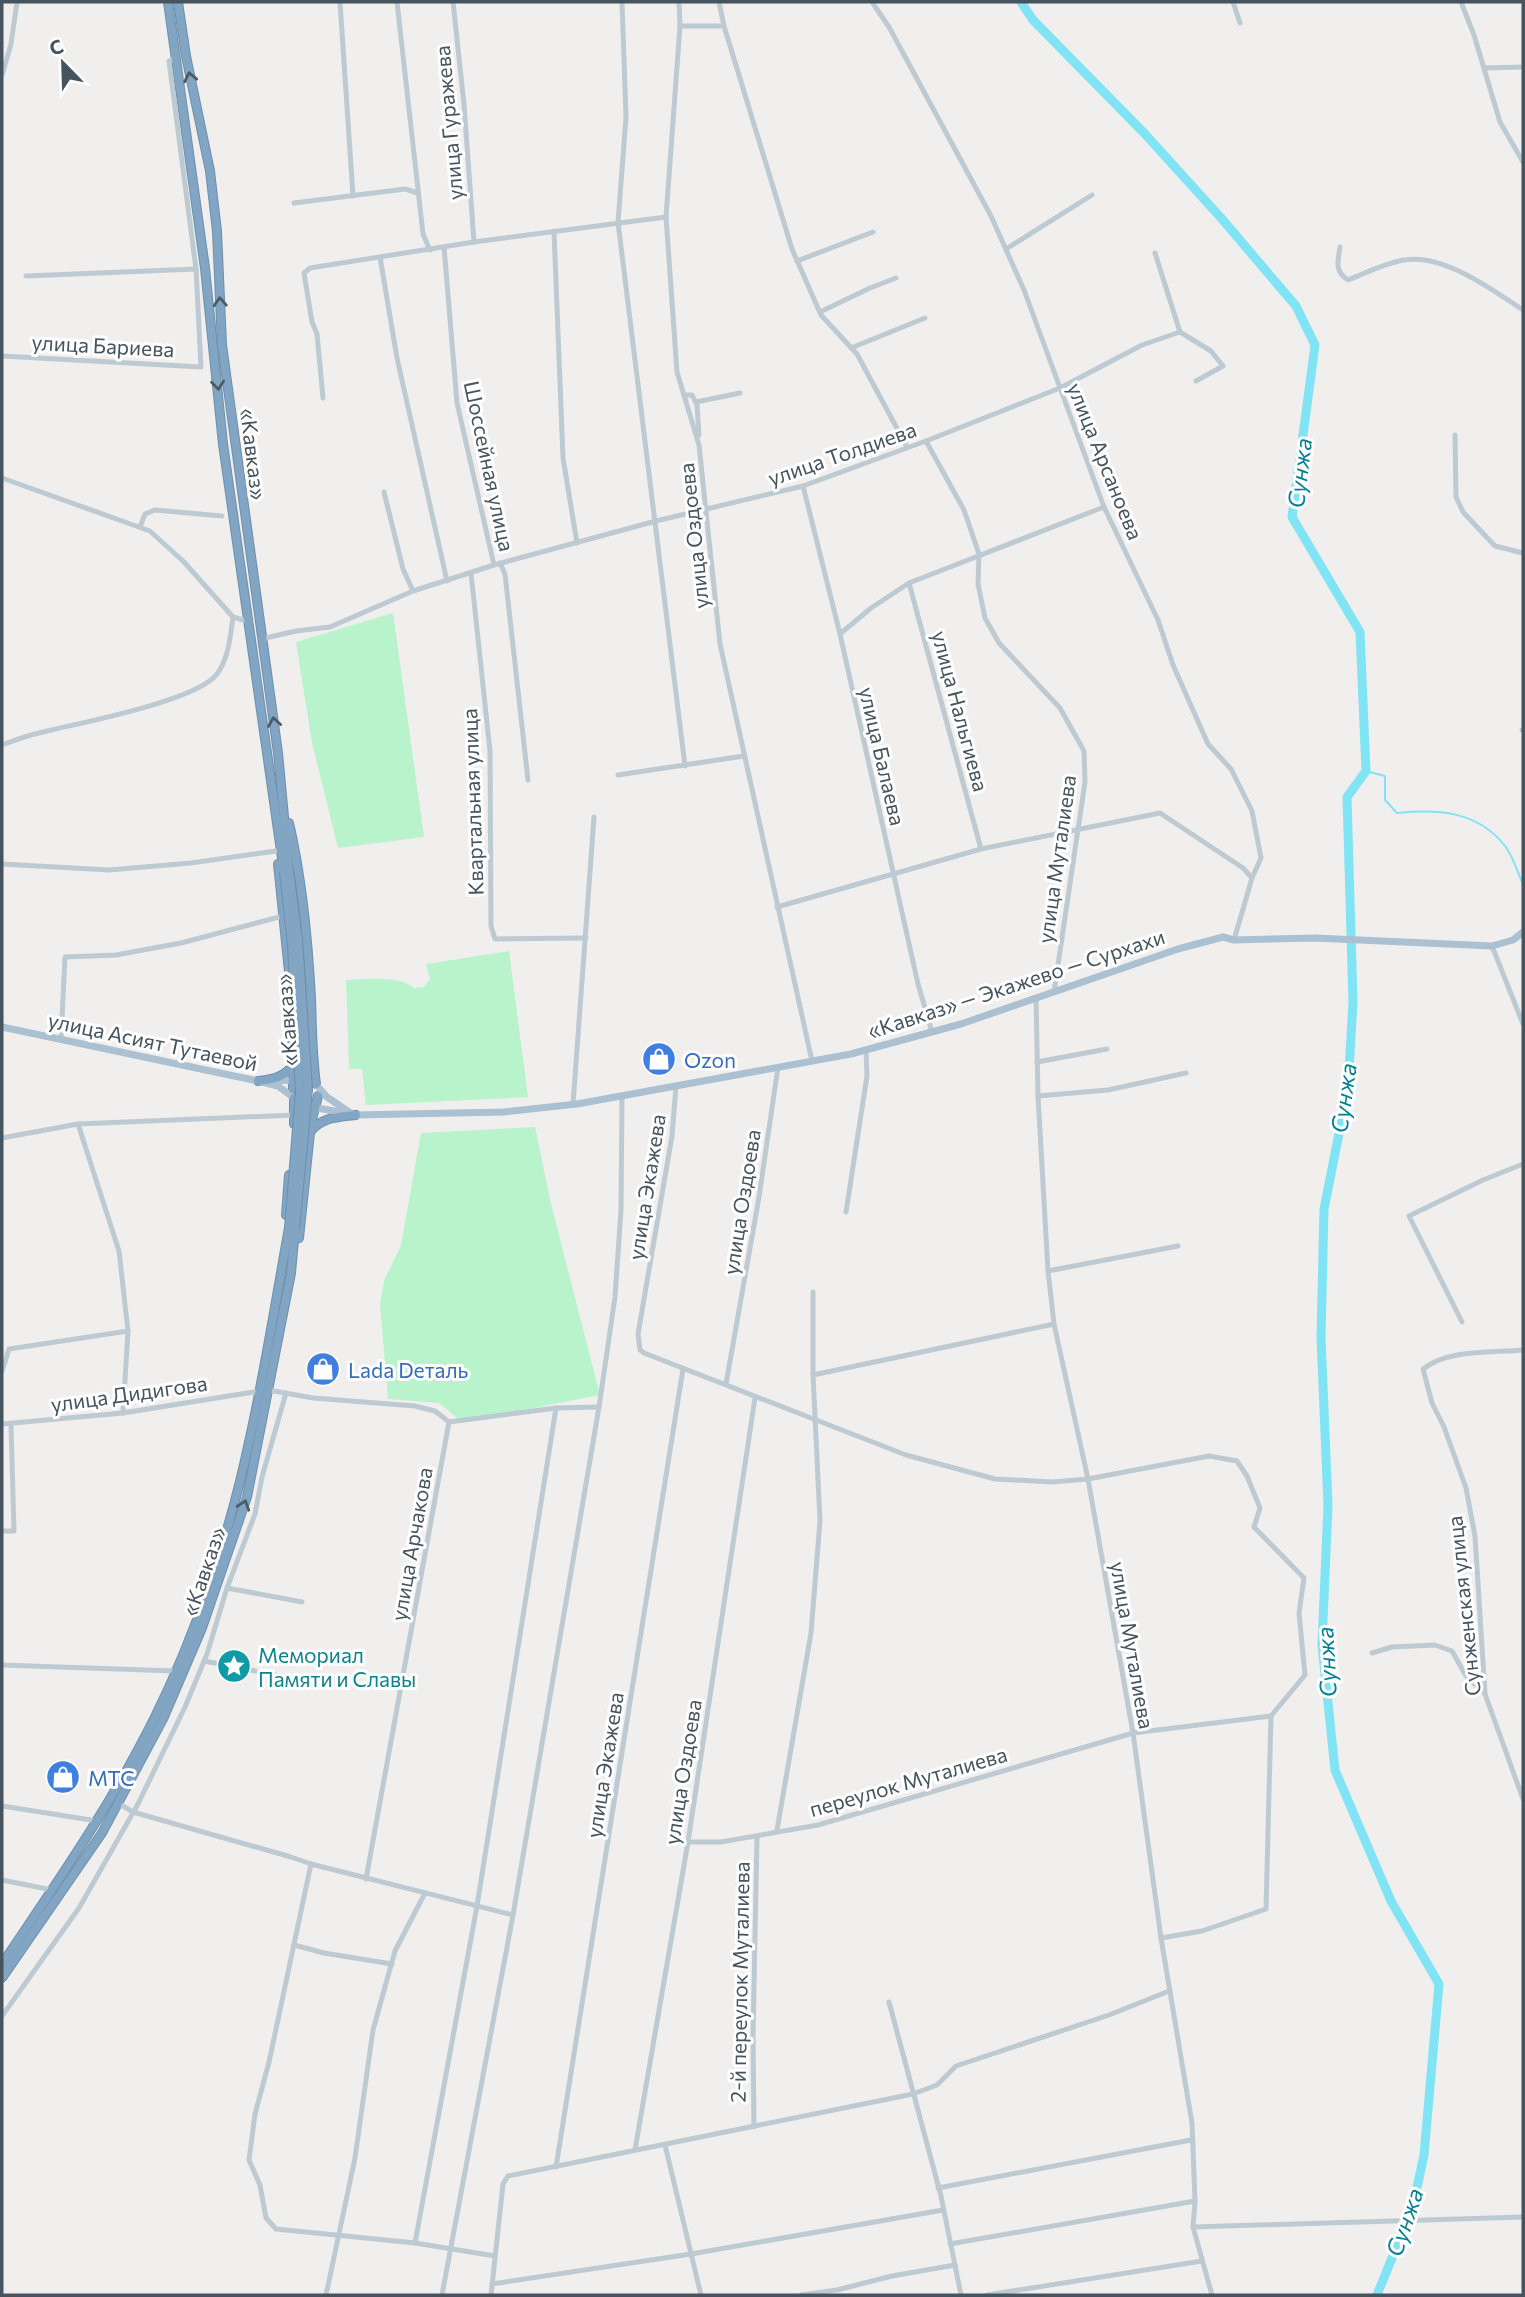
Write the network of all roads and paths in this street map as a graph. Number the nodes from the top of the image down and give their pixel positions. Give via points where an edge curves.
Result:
1 (18, 2) edge
2 (168, 2) edge
3 (178, 2) edge
4 (340, 2) edge
5 (397, 2) edge
6 (453, 2) edge
7 (622, 2) edge
8 (679, 2) edge
9 (719, 2) edge
10 (872, 2) edge
11 (1233, 2) edge
12 (1461, 2) edge
13 (1240, 23) dead end
14 (680, 26) junction
15 (724, 26) junction
16 (177, 58) junction
17 (1523, 67) edge
18 (1485, 68) junction
19 (2, 75) edge
20 (1523, 163) edge
21 (418, 193) junction
22 (1092, 195) dead end
23 (353, 196) junction
24 (294, 203) dead end
25 (666, 217) junction
26 (618, 222) junction
27 (554, 231) junction
28 (873, 232) dead end
29 (474, 242) junction
30 (444, 247) junction
31 (1340, 247) dead end
32 (1006, 249) junction
33 (430, 250) junction
34 (1155, 253) dead end
35 (380, 257) junction
36 (797, 261) junction
37 (196, 269) junction
38 (26, 276) dead end
39 (896, 278) dead end
40 (1523, 310) edge
41 (820, 312) junction
42 (925, 318) dead end
43 (1180, 332) junction
44 (851, 348) junction
45 (2, 356) edge
46 (1196, 381) dead end
47 (1060, 388) junction
48 (740, 393) dead end
49 (684, 395) junction
50 (323, 398) dead end
51 (696, 402) junction
52 (1455, 435) dead end
53 (926, 441) junction
54 (699, 445) junction
55 (906, 447) junction
56 (2, 478) edge
57 (803, 486) junction
58 (384, 492) dead end
59 (1104, 507) junction
60 (706, 510) junction
61 (222, 516) dead end
62 (656, 521) junction
63 (140, 527) junction
64 (577, 544) junction
65 (1523, 553) edge
66 (979, 554) junction
67 (497, 564) junction
68 (471, 573) junction
69 (447, 580) junction
70 (909, 583) junction
71 (413, 591) junction
72 (233, 617) junction
73 (250, 622) junction
74 (840, 634) junction
75 (261, 639) junction
76 (2, 745) edge
77 (744, 756) junction
78 (685, 766) junction
79 (618, 775) dead end
80 (528, 780) dead end
81 (272, 781) junction
82 (282, 790) junction
83 (594, 817) dead end
84 (1078, 828) junction
85 (981, 849) junction
86 (276, 851) junction
87 (2, 864) edge
88 (287, 871) junction
89 (894, 872) junction
90 (1252, 878) junction
91 (777, 907) junction
92 (284, 916) junction
93 (1522, 935) edge
94 (586, 938) junction
95 (1234, 940) junction
96 (1492, 946) junction
97 (1055, 992) junction
98 (1036, 998) junction
99 (1523, 1024) edge
100 (2, 1027) edge
101 (932, 1032) junction
102 (61, 1040) junction
103 (1107, 1049) dead end
104 (866, 1050) junction
105 (812, 1061) junction
106 (1037, 1062) junction
107 (293, 1066) junction
108 (778, 1067) junction
109 (1186, 1073) dead end
110 (258, 1081) junction
111 (316, 1084) junction
112 (676, 1086) junction
113 (295, 1089) junction
114 (318, 1096) junction
115 (622, 1096) junction
116 (1038, 1096) junction
117 (573, 1104) junction
118 (305, 1105) junction
119 (316, 1107) junction
120 (294, 1115) junction
121 (356, 1115) junction
122 (78, 1125) junction
123 (310, 1132) junction
124 (2, 1138) edge
125 (1523, 1164) edge
126 (846, 1212) dead end
127 (292, 1229) junction
128 (1178, 1246) dead end
129 (281, 1270) junction
130 (1048, 1271) junction
131 (291, 1273) junction
132 (813, 1292) dead end
133 (1462, 1322) dead end
134 (1054, 1324) junction
135 (128, 1331) junction
136 (1523, 1350) edge
137 (683, 1369) junction
138 (2, 1371) edge
139 (813, 1375) junction
140 (726, 1384) junction
141 (264, 1390) junction
142 (286, 1393) junction
143 (755, 1398) junction
144 (599, 1407) junction
145 (556, 1408) junction
146 (123, 1413) junction
147 (816, 1419) junction
148 (449, 1422) junction
149 (11, 1423) junction
150 (2, 1424) edge
151 (1087, 1479) junction
152 (2, 1531) edge
153 (227, 1588) junction
154 (302, 1602) dead end
155 (1372, 1653) dead end
156 (204, 1661) junction
157 (2, 1665) edge
158 (175, 1671) junction
159 (307, 1681) dead end
160 (1485, 1694) junction
161 (1271, 1716) junction
162 (1133, 1733) junction
163 (1523, 1799) edge
164 (118, 1803) junction
165 (2, 1806) edge
166 (133, 1812) junction
167 (96, 1825) junction
168 (777, 1830) junction
169 (757, 1837) junction
170 (688, 1842) junction
171 (311, 1864) junction
172 (366, 1878) junction
173 (2, 1880) edge
174 (52, 1890) junction
175 (425, 1893) junction
176 (477, 1906) junction
177 (513, 1915) junction
178 (1161, 1938) junction
179 (294, 1945) junction
180 (2, 1964) edge
181 (392, 1964) junction
182 (2, 1978) edge
183 (1170, 1991) junction
184 (889, 2002) dead end
185 (2, 2016) edge
186 (913, 2094) junction
187 (754, 2127) junction
188 (1191, 2140) junction
189 (665, 2145) junction
190 (635, 2150) junction
191 (556, 2167) junction
192 (938, 2188) junction
193 (1195, 2201) junction
194 (943, 2210) junction
195 (1523, 2217) edge
196 (1193, 2227) junction
197 (338, 2235) junction
198 (415, 2243) junction
199 (950, 2244) junction
200 (452, 2250) junction
201 (691, 2254) junction
202 (495, 2256) junction
203 (1202, 2261) junction
204 (954, 2265) junction
205 (492, 2284) junction
206 (327, 2295) edge
207 (442, 2295) edge
208 (491, 2295) edge
209 (701, 2295) edge
210 (801, 2295) edge
211 (961, 2295) edge
212 (987, 2295) edge
213 (1212, 2295) edge

1 - 19 street
2 - 16 highway, «Кавказ»
75 -> 3 highway, «Кавказ» via 222,345 210,171
4 - 23 street
5 - 21 street
6 - 29 street, улица Гуражева
7 - 26 street via 626,117
8 - 14 street, улица Оздоева
9 - 15 street
10 - 32 street, улица Арсаноева
11 - 13 street
12 - 18 street
14 - 15 street
14 - 25 street, улица Оздоева
15 - 36 street
16 - 37 street via 169,61
16 -> 73 highway, «Кавказ» via 223,444
17 - 18 street
18 - 20 street via 1500,122
21 - 23 street via 405,189
21 - 33 street via 423,234
22 - 32 street
23 - 24 street
25 - 26 street
25 - 49 street, улица Оздоева via 677,372
26 - 27 street
26 - 62 street
27 - 29 street
27 - 64 street via 564,458
28 - 36 street
29 - 30 street
30 - 33 street
30 - 67 street, Шоссейная улица via 457,403
31 - 40 street via 1337,268 1348,280 1406,260 1433,261 1481,283
32 - 47 street, улица Арсаноева
33 - 35 street
34 - 43 street
35 - 50 street via 310,268 304,273 317,334
35 - 69 street via 400,371
36 - 41 street
37 - 38 street
37 - 45 street, улица Бариева via 201,367
39 - 41 street
41 - 44 street
42 - 44 street
43 - 46 street via 1211,351 1223,366
43 - 47 street, улица Толдиева via 1142,345
44 - 55 street
47 - 53 street, улица Толдиева
47 - 59 street, улица Арсаноева
48 - 51 street
49 - 51 street via 692,395
49 - 54 street, улица Оздоева
51 - 54 street
52 - 65 street via 1457,497 1463,512 1495,546
53 - 55 street, улица Толдиева
53 - 66 street, улица Муталиева via 964,510
54 - 60 street, улица Оздоева
55 - 57 street, улица Толдиева
56 - 63 street
57 - 60 street, улица Толдиева
57 - 74 street, улица Балаева
58 - 71 street
59 - 66 street
59 - 90 street, улица Арсаноева via 1158,620 1208,744 1231,769 1252,811 1261,858
60 - 62 street, улица Толдиева
60 - 77 street, улица Оздоева via 720,644
61 - 63 street via 155,510 145,514
62 - 64 street, улица Толдиева
62 - 78 street
63 - 72 street via 184,562
64 - 67 street, улица Толдиева
66 - 70 street
66 - 84 street, улица Муталиева via 978,584 994,635 1060,708 1084,751
67 - 68 street, улица Толдиева
67 - 80 street, Шоссейная улица via 505,574
68 - 69 street, улица Толдиева
68 - 94 street, Квартальная улица via 491,751 491,926 495,939
69 - 71 street, улица Толдиева
70 - 74 street
70 - 85 street, улица Нальгиева
71 - 75 street, улица Толдиева via 330,627
72 - 73 street
72 - 76 street via 229,651 216,676 194,690
73 - 81 highway, «Кавказ»
74 - 89 street, улица Балаева
82 -> 75 highway, «Кавказ»
77 - 78 street
77 - 91 street, улица Оздоева
78 - 79 street
81 - 86 highway, «Кавказ»
81 - 88 highway, «Кавказ»
82 - 88 highway, «Кавказ»
82 - 111 highway via 300,887
83 - 94 street
84 - 85 street
84 - 90 street via 1160,813
84 - 97 street, улица Муталиева
85 - 89 street
86 - 87 street via 109,870
86 - 92 highway, «Кавказ»
88 - 127 highway, «Кавказ», bridge via 300,1092
89 - 91 street
89 - 101 street, улица Балаева
90 - 95 street, улица Арсаноева
91 - 105 street, улица Оздоева
92 - 102 street via 181,943 116,955 65,957
92 - 107 highway, «Кавказ»
93 - 96 main road
94 - 117 street
95 - 96 main road, «Кавказ» — Экажево — Сурхахи via 1315,938
95 - 97 main road, «Кавказ» — Экажево — Сурхахи via 1223,937 1178,949
96 - 99 street
97 - 98 main road, «Кавказ» — Экажево — Сурхахи
98 - 101 main road, «Кавказ» — Экажево — Сурхахи
98 - 106 street, улица Муталиева
100 - 102 main road, улица Асият Тутаевой
101 - 104 main road, «Кавказ» — Экажево — Сурхахи
102 - 110 main road, улица Асият Тутаевой
103 - 106 street
104 - 105 main road, «Кавказ» — Экажево — Сурхахи
104 - 126 street via 867,1076
105 - 108 main road, «Кавказ» — Экажево — Сурхахи
106 - 116 street, улица Муталиева
107 - 110 highway via 276,1079
107 - 113 highway, «Кавказ»
108 - 112 main road, «Кавказ» — Экажево — Сурхахи
108 - 140 street, улица Оздоева
109 - 116 street via 1108,1090
110 - 113 main road
110 - 113 main road, улица Асият Тутаевой
111 - 113 main road via 310,1079
111 - 114 main road
111 - 121 main road via 332,1101
112 - 115 main road, «Кавказ» — Экажево — Сурхахи
112 - 137 street, улица Экажева via 672,1136 638,1334 640,1350
113 - 118 main road, «Кавказ» — Экажево — Сурхахи
113 - 120 highway, «Кавказ»
114 - 118 main road
114 - 119 highway
115 - 117 main road, «Кавказ» — Экажево — Сурхахи
115 - 144 street via 615,1297
116 - 130 street, улица Муталиева
117 - 121 main road, «Кавказ» — Экажево — Сурхахи via 504,1112
118 - 119 main road, «Кавказ» — Экажево — Сурхахи
119 - 121 main road, «Кавказ» — Экажево — Сурхахи
119 - 123 highway
120 - 122 street
120 - 129 highway, «Кавказ»
121 - 123 highway via 329,1119
122 - 124 street
122 - 135 street via 119,1251
123 - 131 highway via 301,1229
125 - 133 street via 1409,1216
127 - 129 highway, «Кавказ»
127 - 131 highway, «Кавказ»
128 - 130 street
129 - 141 highway, «Кавказ»
130 - 134 street, улица Муталиева
131 - 141 highway, «Кавказ»
132 - 139 street
134 - 139 street
134 - 151 street, улица Муталиева
135 - 138 street via 9,1349
135 - 146 street
136 - 160 street, Сунженская улица via 1434,1360 1423,1370 1466,1488 1475,1536
137 - 140 street
137 - 191 street, улица Экажева
139 - 147 street
140 - 143 street
141 - 142 street, улица Дидигова
141 - 146 street, улица Дидигова
141 - 158 highway, «Кавказ» via 213,1571
164 -> 141 highway, «Кавказ» via 163,1719 202,1628 247,1497
142 - 148 street, улица Дидигова via 415,1406 435,1411
142 - 153 street via 254,1514
143 - 147 street
143 - 170 street, улица Оздоева
144 - 145 street
144 - 177 street
145 - 148 street
145 - 176 street
146 - 149 street, улица Дидигова
147 - 151 street via 906,1455 995,1479
147 - 168 street via 820,1521 811,1633
148 - 172 street, улица Арчакова
149 - 150 street, улица Дидигова
149 - 152 street via 15,1531
151 - 161 street via 1209,1456 1237,1461 1260,1508 1254,1527 1304,1578 1299,1613 1305,1675
151 - 162 street, улица Муталиева
153 - 154 street
153 - 156 street
155 - 160 street via 1435,1645 1452,1651 1466,1676
156 - 159 street
156 - 166 street
157 - 158 street
158 - 167 highway, «Кавказ» via 156,1716
160 - 163 street, Сунженская улица
161 - 162 street, переулок Муталиева
161 - 178 street via 1266,1909 1202,1931
162 - 168 street, переулок Муталиева via 818,1825
162 - 178 street, улица Муталиева
164 - 166 street
164 - 182 highway, «Кавказ»
165 - 167 street via 91,1820
166 - 171 street
166 - 185 street via 79,1908
167 - 174 highway, «Кавказ»
168 - 169 street, переулок Муталиева
169 - 170 street, переулок Муталиева
169 - 187 street, 2-й переулок Муталиева
170 - 190 street, улица Оздоева
171 - 172 street
171 - 179 street
172 - 175 street
173 - 174 street
174 - 180 highway, «Кавказ»
175 - 176 street
175 - 181 street
176 - 177 street
176 - 198 street
177 - 200 street
178 - 183 street, улица Муталиева
179 - 181 street
179 - 197 street via 249,2160 260,2185 265,2218 276,2229
181 - 197 street via 373,2030 355,2158
183 - 186 street via 956,2066 937,2084
183 - 188 street, улица Муталиева
184 - 186 street
186 - 187 street
186 - 192 street
187 - 189 street
188 - 192 street
188 - 193 street, улица Муталиева
189 - 190 street
189 - 201 street
190 - 191 street
191 - 202 street via 508,2176 503,2184
192 - 194 street
193 - 196 street, улица Муталиева
193 - 199 street
194 - 199 street
194 - 201 street
195 - 196 street
196 - 203 street, улица Муталиева
197 - 198 street
197 - 206 street
198 - 200 street
199 - 204 street
200 - 202 street
200 - 207 street
201 - 205 street
201 - 209 street
202 - 205 street
203 - 212 street
203 - 213 street, улица Муталиева
204 - 210 street
204 - 211 street
205 - 208 street

